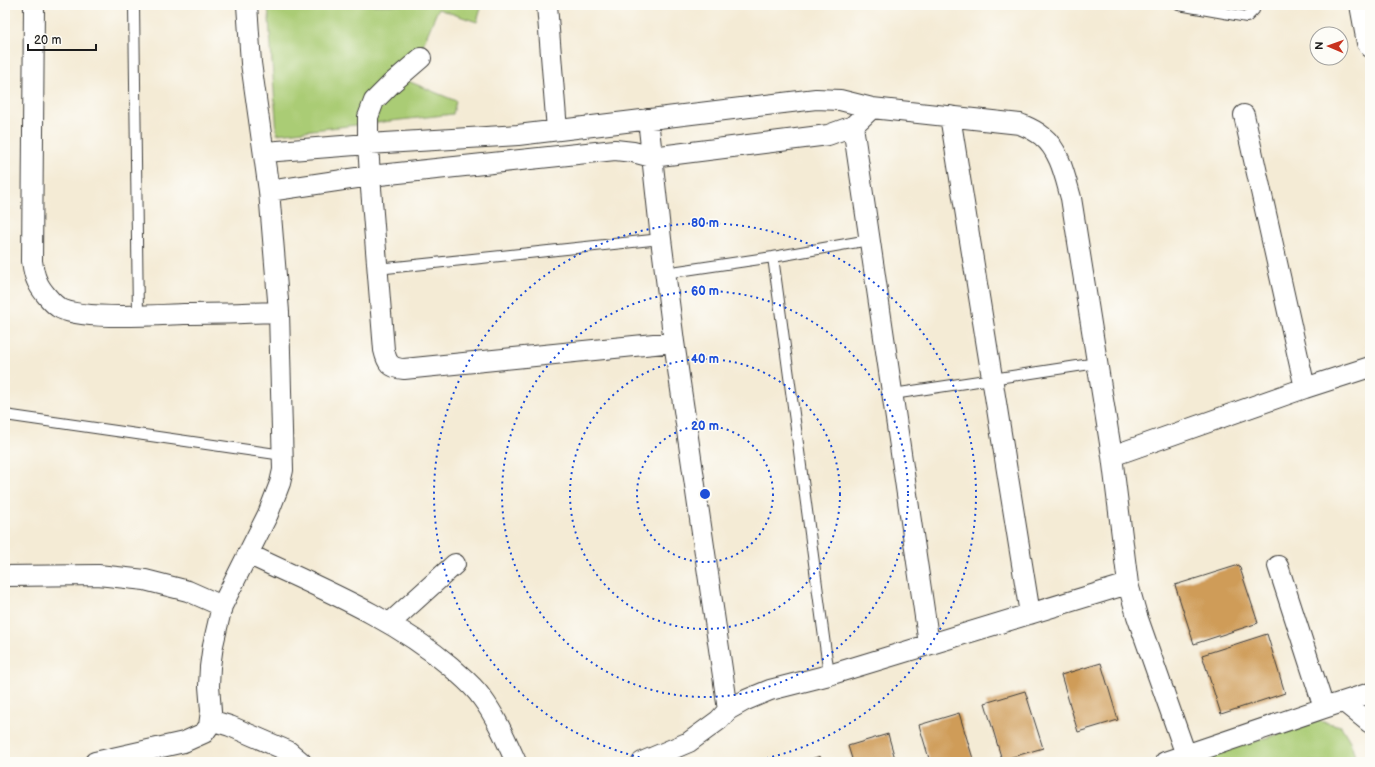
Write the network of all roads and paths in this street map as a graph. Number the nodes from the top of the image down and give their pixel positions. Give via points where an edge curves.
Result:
1 (34, 5) edge
2 (134, 5) edge
3 (247, 5) edge
4 (546, 5) edge
5 (1179, 5) edge
6 (1255, 5) edge
7 (1360, 5) edge
8 (1370, 47) edge
9 (420, 58) dead end
10 (872, 108) junction
11 (1244, 115) dead end
12 (950, 116) junction
13 (648, 119) junction
14 (852, 126) junction
15 (557, 130) junction
16 (368, 144) junction
17 (265, 152) junction
18 (652, 157) junction
19 (370, 176) junction
20 (269, 190) junction
21 (661, 239) junction
22 (869, 240) junction
23 (773, 257) junction
24 (377, 269) junction
25 (665, 273) junction
26 (279, 312) junction
27 (138, 316) junction
28 (674, 342) junction
29 (1097, 363) junction
30 (1370, 367) edge
31 (992, 378) junction
32 (1305, 388) junction
33 (893, 394) junction
34 (5, 415) edge
35 (283, 455) junction
36 (1112, 456) junction
37 (248, 554) junction
38 (455, 564) dead end
39 (1278, 566) dead end
40 (5, 576) edge
41 (1128, 584) junction
42 (222, 606) junction
43 (1030, 614) junction
44 (390, 623) junction
45 (929, 644) junction
46 (829, 674) junction
47 (1370, 693) edge
48 (1344, 702) junction
49 (1324, 708) junction
50 (728, 710) junction
51 (210, 720) junction
52 (1370, 723) edge
53 (1186, 755) junction
54 (95, 762) edge
55 (301, 762) edge
56 (516, 762) edge
57 (642, 762) edge
58 (1165, 762) edge

1 - 27 street via 32,261 37,283 58,307 68,312
2 - 27 lane
3 - 17 street via 251,63
4 - 15 street
5 - 6 lane via 1247,17
7 - 8 street
9 - 16 street via 374,102 368,117
10 - 12 street
10 - 13 street via 840,100 816,99
10 - 14 street
11 - 32 street
12 - 29 street via 1020,124 1043,136 1051,145 1071,198
12 - 31 street
13 - 15 street
13 - 18 street
14 - 18 street via 828,135
14 - 22 street
15 - 16 street via 518,135
16 - 17 street
16 - 19 street
17 - 20 street
18 - 19 street via 615,150
18 - 21 street
19 - 20 street
19 - 24 street
20 - 26 street
21 - 24 lane
21 - 25 street
22 - 23 lane
22 - 33 street
23 - 25 lane
23 - 46 lane
24 - 28 street via 386,360 397,368
25 - 28 street
26 - 27 street
26 - 35 street
28 - 50 street
29 - 31 lane
29 - 36 street
30 - 32 street
31 - 33 lane
31 - 43 street
32 - 36 street
33 - 45 street
34 - 35 lane
35 - 37 street via 280,483
36 - 41 street
37 - 42 street
37 - 44 street
38 - 44 street
39 - 49 street
40 - 42 street via 98,575 145,580 188,591
41 - 43 street
41 - 53 street
42 - 51 street via 210,667
43 - 45 street
44 - 56 street via 435,654 469,682 482,697 495,719
45 - 46 street
46 - 50 street via 770,690
47 - 48 street
48 - 49 street
48 - 52 street
49 - 53 street
50 - 57 street via 689,742
51 - 54 street via 204,733 184,742
51 - 55 street via 288,751
53 - 58 street

